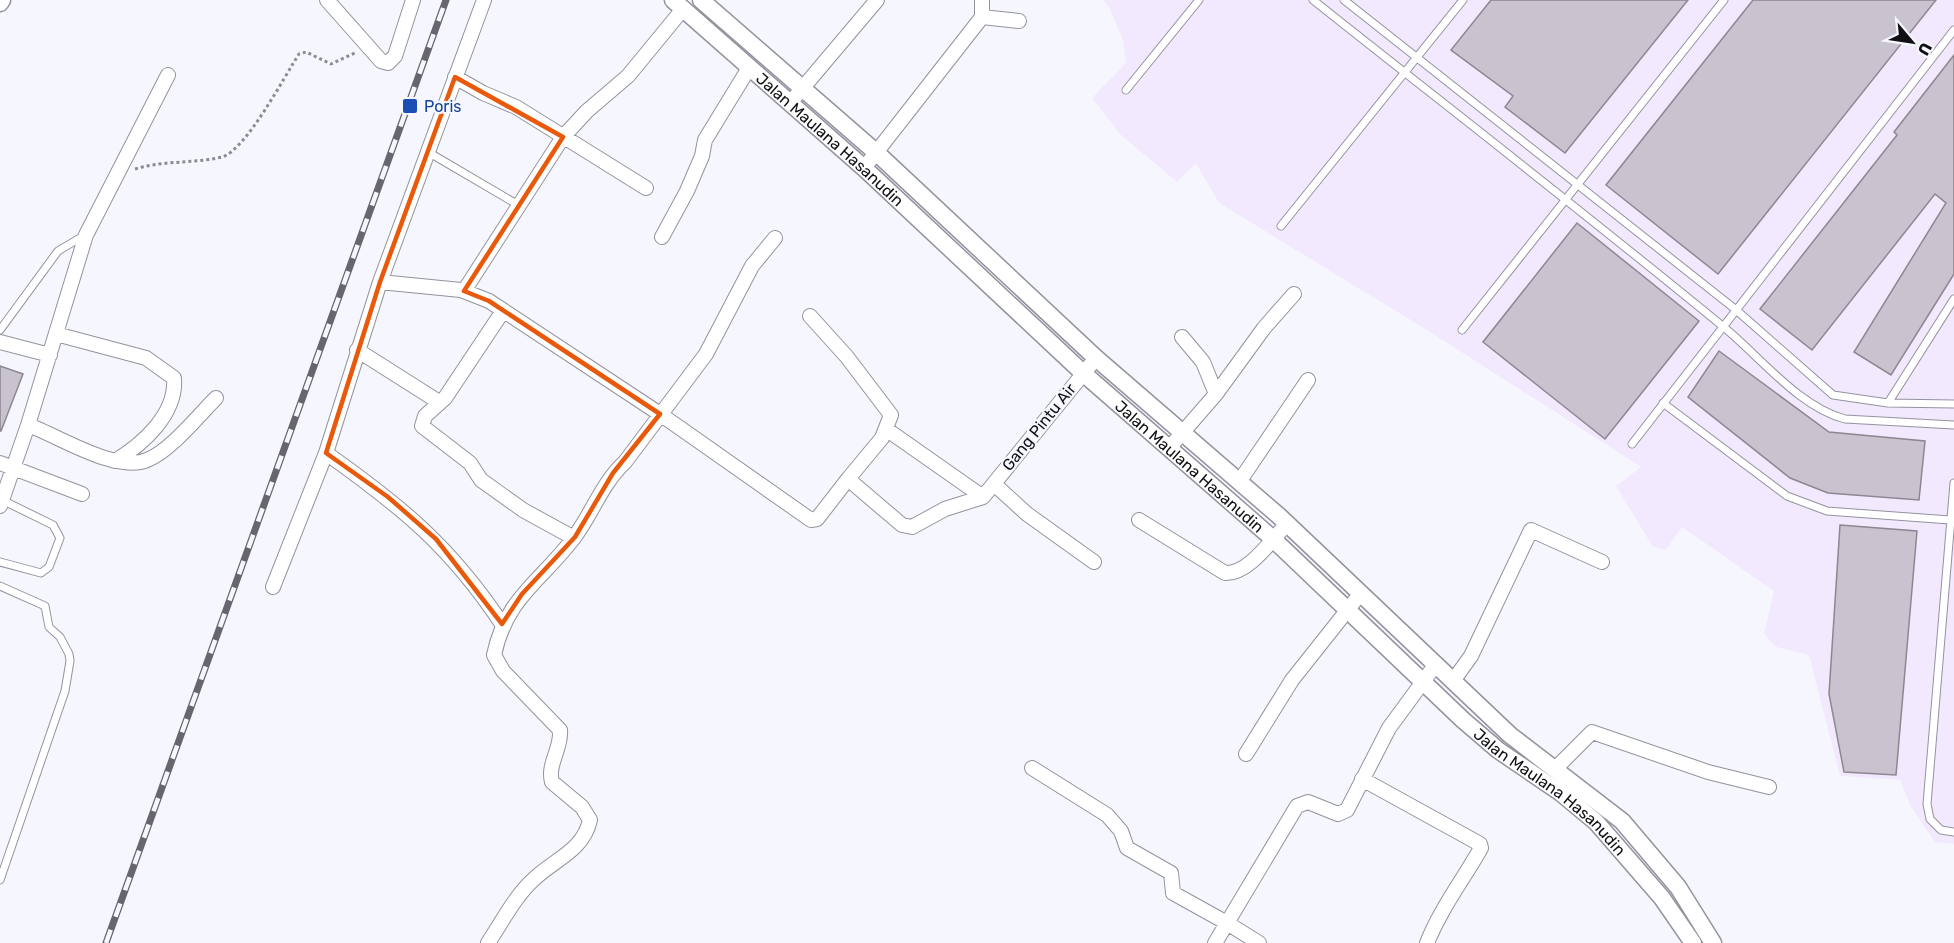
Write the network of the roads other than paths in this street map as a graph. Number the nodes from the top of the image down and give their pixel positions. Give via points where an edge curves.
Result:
1 (327, 0) edge
2 (413, 0) edge
3 (484, 0) edge
4 (701, 0) edge
5 (878, 0) edge
6 (982, 0) edge
7 (1199, 0) edge
8 (1313, 0) edge
9 (1344, 0) edge
10 (1463, 0) edge
11 (1724, 0) edge
12 (678, 4) edge
13 (982, 17) junction
14 (1019, 21) dead end
15 (1954, 30) edge
16 (1417, 57) junction
17 (749, 68) junction
18 (1405, 73) junction
19 (168, 75) dead end
20 (455, 76) junction
21 (805, 85) junction
22 (1126, 90) dead end
23 (790, 103) junction
24 (563, 138) junction
25 (428, 152) junction
26 (878, 154) junction
27 (864, 168) junction
28 (1577, 184) junction
29 (646, 188) dead end
30 (1565, 200) junction
31 (520, 206) junction
32 (1281, 226) dead end
33 (86, 235) junction
34 (662, 237) dead end
35 (775, 238) dead end
36 (380, 282) junction
37 (464, 291) junction
38 (1294, 294) dead end
39 (1954, 299) edge
40 (1735, 309) junction
41 (503, 311) junction
42 (810, 316) dead end
43 (1722, 325) junction
44 (0, 330) edge
45 (1462, 330) dead end
46 (56, 334) junction
47 (1182, 337) dead end
48 (0, 342) edge
49 (357, 350) junction
50 (50, 355) junction
51 (1096, 358) junction
52 (1083, 373) junction
53 (1308, 380) dead end
54 (216, 398) dead end
55 (1211, 399) junction
56 (440, 402) junction
57 (1663, 403) junction
58 (1888, 403) junction
59 (1954, 404) edge
60 (660, 414) junction
61 (28, 425) junction
62 (1954, 425) edge
63 (886, 429) junction
64 (1186, 429) junction
65 (1632, 444) dead end
66 (1170, 447) junction
67 (326, 453) junction
68 (115, 461) junction
69 (0, 463) edge
70 (14, 468) junction
71 (1243, 477) junction
72 (848, 479) junction
73 (1954, 483) edge
74 (994, 484) junction
75 (82, 494) dead end
76 (983, 497) junction
77 (1, 503) edge
78 (1139, 520) dead end
79 (1950, 520) junction
80 (1287, 524) junction
81 (574, 538) junction
82 (1272, 538) junction
83 (0, 561) edge
84 (1094, 562) dead end
85 (1602, 562) dead end
86 (0, 586) edge
87 (273, 587) dead end
88 (1361, 594) junction
89 (1348, 609) junction
90 (502, 624) junction
91 (1436, 664) junction
92 (1424, 681) junction
93 (1453, 681) junction
94 (1510, 735) junction
95 (1498, 750) junction
96 (1246, 754) dead end
97 (1032, 768) dead end
98 (1556, 769) junction
99 (1362, 778) junction
100 (1567, 787) junction
101 (1768, 787) dead end
102 (1954, 832) edge
103 (0, 879) edge
104 (1678, 887) junction
105 (1662, 898) junction
106 (1227, 923) junction
107 (488, 943) edge
108 (1215, 943) edge
109 (1259, 943) edge
110 (1427, 943) edge
111 (1693, 943) edge
112 (1713, 943) edge

1 - 2 street via 381,61 393,60
3 - 20 street
4 - 21 street, Jalan Maulana Hasanudin
5 - 21 street
6 - 13 street
7 - 22 lane
8 - 18 lane
9 - 16 lane
10 - 16 lane
11 - 28 lane
12 - 17 street, Jalan Maulana Hasanudin
12 - 24 street via 628,76
13 - 14 street
13 - 26 street
15 - 40 lane
16 - 18 lane
16 - 28 lane
17 - 23 street, Jalan Maulana Hasanudin
17 - 34 street via 705,140 687,191
18 - 30 lane
18 - 32 lane
19 - 33 street
20 - 24 street via 516,107
20 - 25 street
21 - 23 street
21 - 26 street, Jalan Maulana Hasanudin
23 - 27 street, Jalan Maulana Hasanudin
24 - 29 street
24 - 31 street
25 - 31 lane
25 - 36 street
26 - 27 street
26 - 51 street, Jalan Maulana Hasanudin
27 - 52 street, Jalan Maulana Hasanudin
28 - 30 lane
28 - 40 lane
30 - 43 lane
30 - 45 lane
31 - 37 street
33 - 44 lane via 58,251
33 - 46 street
35 - 60 street via 752,267 706,354
36 - 37 street
36 - 49 street
37 - 41 street
38 - 55 street
39 - 58 lane
40 - 43 lane
40 - 58 lane via 1833,395
41 - 56 street
41 - 60 street
42 - 63 street via 889,409
43 - 57 lane
43 - 62 lane via 1828,415
46 - 50 street
46 - 68 street via 146,358 174,378 175,391 164,414 140,446
47 - 55 street via 1203,362
48 - 50 street
49 - 56 street
49 - 67 street
50 - 61 street
51 - 52 street, Gang Pintu Air
51 - 64 street, Jalan Maulana Hasanudin
52 - 66 street, Jalan Maulana Hasanudin
52 - 74 street, Gang Pintu Air
53 - 71 street
54 - 68 street via 160,453 146,461
55 - 64 street
56 - 81 street via 425,416 422,426 470,463 480,480
57 - 65 lane
57 - 79 lane via 1788,496 1809,506 1827,511
58 - 59 lane
60 - 72 street via 811,520 817,519
60 - 81 street via 613,473
61 - 68 street
61 - 70 street
63 - 72 street
63 - 76 street
64 - 66 street
64 - 71 street, Jalan Maulana Hasanudin
66 - 82 street, Jalan Maulana Hasanudin
67 - 87 street
67 - 90 street via 388,497 436,539
69 - 70 street
70 - 75 street
70 - 77 street
71 - 80 street, Jalan Maulana Hasanudin
72 - 76 street via 902,525 912,527 945,509
73 - 79 lane
74 - 76 street, Gang Pintu Air
74 - 84 street via 1027,514
77 - 83 lane via 53,525 60,538 49,567 41,573
78 - 82 street via 1225,573 1245,566
79 - 102 lane via 1927,804 1930,819 1941,831
80 - 82 street
80 - 88 street, Jalan Maulana Hasanudin
81 - 90 street via 522,594
82 - 89 street, Jalan Maulana Hasanudin
85 - 93 street via 1531,530 1471,656
86 - 103 lane via 45,606 49,627 65,644 70,661 65,691
88 - 89 street
88 - 91 street, Jalan Maulana Hasanudin
89 - 92 street, Jalan Maulana Hasanudin
89 - 96 street via 1292,680
90 - 107 street via 494,655 503,671 560,730 551,767 552,782 582,807 590,820 581,841 535,878
91 - 92 street
91 - 93 street, Jalan Maulana Hasanudin
92 - 95 street, Jalan Maulana Hasanudin
92 - 99 street via 1389,728
93 - 94 street, Jalan Maulana Hasanudin
94 - 95 street
94 - 98 street, Jalan Maulana Hasanudin
95 - 100 street, Jalan Maulana Hasanudin
97 - 106 street via 1107,815 1121,831 1127,848 1171,873 1173,892
98 - 100 street, Jalan Maulana Hasanudin
98 - 101 street via 1592,732 1708,772
99 - 106 street via 1344,813 1305,802 1298,806
99 - 110 street via 1480,844 1466,875 1445,903
100 - 104 street, Jalan Maulana Hasanudin via 1634,832
100 - 105 street, Jalan Maulana Hasanudin
104 - 105 street
104 - 112 street, Jalan Maulana Hasanudin
105 - 111 street, Jalan Maulana Hasanudin
106 - 108 street
106 - 109 street

